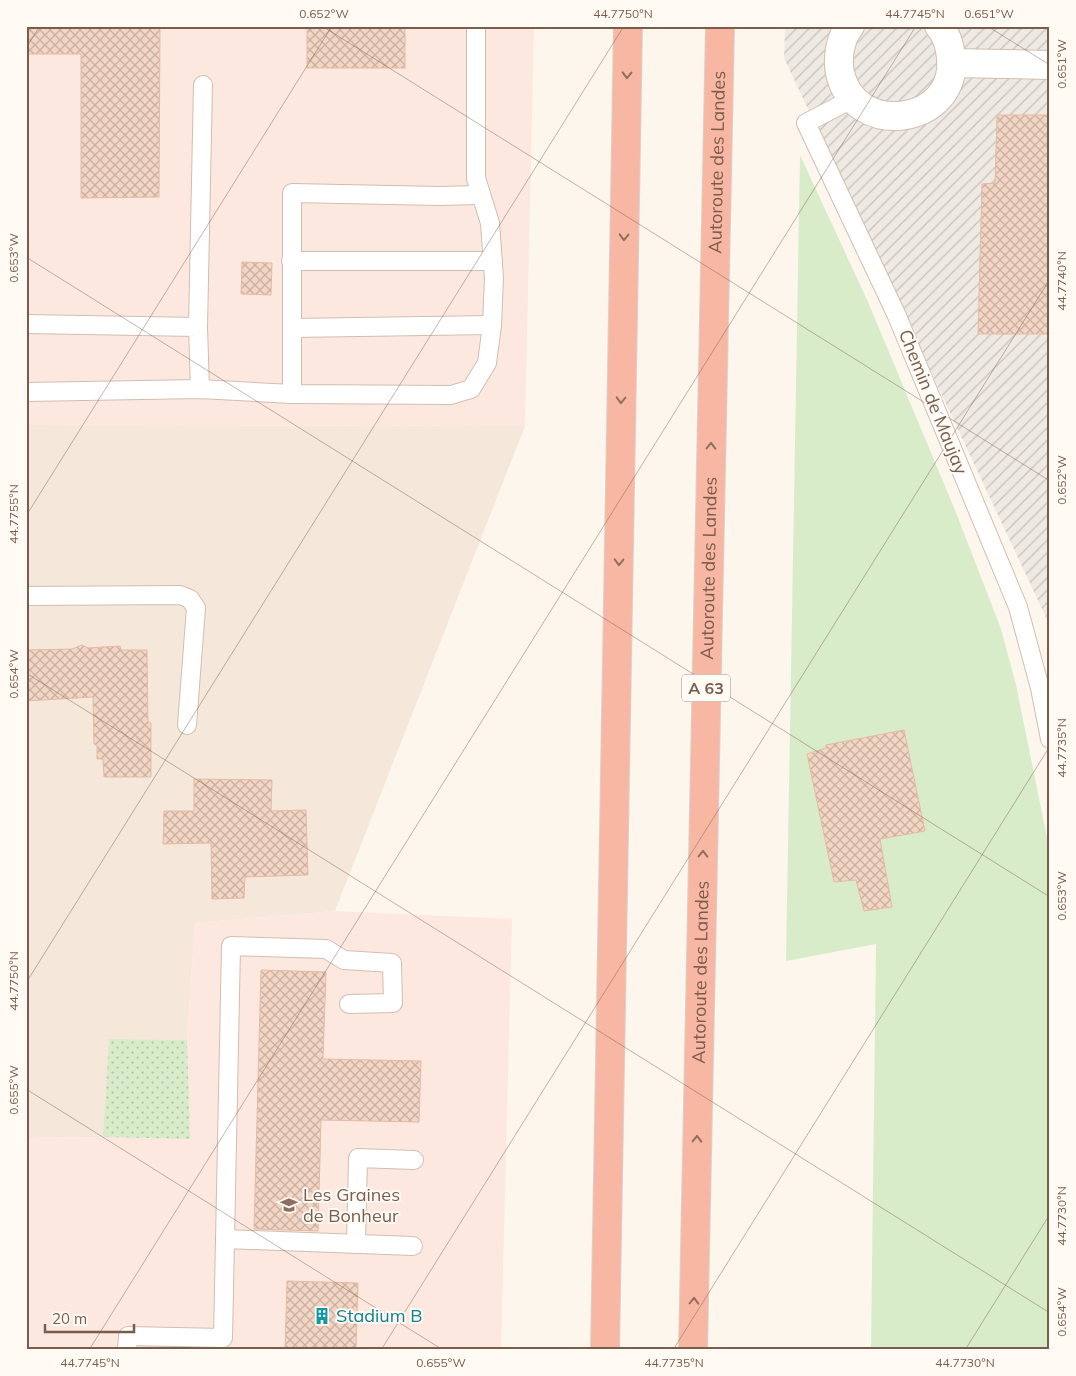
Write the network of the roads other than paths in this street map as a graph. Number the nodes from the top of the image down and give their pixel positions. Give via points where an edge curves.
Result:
1 (476, 26) edge
2 (628, 26) edge
3 (720, 26) edge
4 (850, 26) edge
5 (940, 26) edge
6 (952, 63) junction
7 (1050, 65) edge
8 (203, 85) dead end
9 (852, 99) junction
10 (480, 195) junction
11 (290, 261) junction
12 (493, 261) junction
13 (26, 324) edge
14 (492, 324) junction
15 (198, 327) junction
16 (292, 328) junction
17 (200, 389) junction
18 (26, 392) edge
19 (292, 394) junction
20 (26, 596) edge
21 (187, 725) dead end
22 (1050, 739) edge
23 (349, 1004) dead end
24 (414, 1160) dead end
25 (225, 1239) junction
26 (356, 1244) junction
27 (413, 1246) dead end
28 (127, 1350) edge
29 (605, 1350) edge
30 (693, 1350) edge

1 - 10 lane via 476,178
2 -> 29 highway
30 -> 3 highway, Autoroute des Landes / A 63
4 - 9 street via 840,47 838,65 842,83
5 - 6 street via 950,45
6 - 7 street
6 - 9 street via 948,82 937,98 922,110 904,117 886,117 867,110
8 - 15 lane
9 - 22 lane, Chemin de Maujay via 806,123 897,316 1018,607
10 - 11 lane via 292,193
10 - 12 lane via 490,223
11 - 12 lane
11 - 16 lane
12 - 14 lane
13 - 15 lane
14 - 16 lane
14 - 19 lane via 487,363 471,389 451,395
15 - 17 lane
16 - 19 lane
17 - 18 lane
17 - 19 lane
20 - 21 lane via 180,595 190,599 196,608
23 - 25 lane via 393,1003 392,963 344,960 326,949 231,946
24 - 26 lane via 358,1158
25 - 26 lane
25 - 28 lane via 223,1338 128,1336
26 - 27 lane

